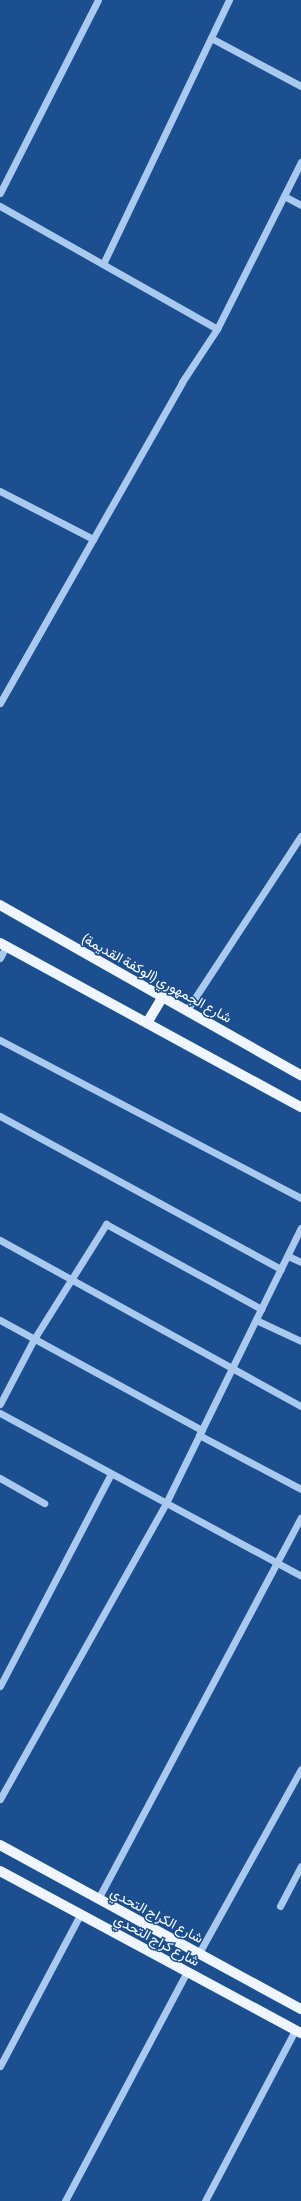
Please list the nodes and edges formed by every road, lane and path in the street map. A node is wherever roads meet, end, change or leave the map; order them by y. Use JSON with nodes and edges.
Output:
{"nodes":[{"id":1,"x":98,"y":0,"type":"edge"},
{"id":2,"x":229,"y":0,"type":"edge"},
{"id":3,"x":211,"y":38,"type":"junction"},
{"id":4,"x":301,"y":86,"type":"edge"},
{"id":5,"x":301,"y":162,"type":"edge"},
{"id":6,"x":0,"y":193,"type":"edge"},
{"id":7,"x":284,"y":196,"type":"junction"},
{"id":8,"x":0,"y":206,"type":"edge"},
{"id":9,"x":301,"y":206,"type":"edge"},
{"id":10,"x":103,"y":264,"type":"junction"},
{"id":11,"x":217,"y":329,"type":"junction"},
{"id":12,"x":0,"y":491,"type":"edge"},
{"id":13,"x":93,"y":539,"type":"junction"},
{"id":14,"x":0,"y":703,"type":"edge"},
{"id":15,"x":301,"y":836,"type":"edge"},
{"id":16,"x":0,"y":906,"type":"edge"},
{"id":17,"x":3,"y":945,"type":"edge"},
{"id":18,"x":0,"y":958,"type":"edge"},
{"id":19,"x":163,"y":996,"type":"junction"},
{"id":20,"x":187,"y":1010,"type":"junction"},
{"id":21,"x":148,"y":1023,"type":"junction"},
{"id":22,"x":0,"y":1040,"type":"edge"},
{"id":23,"x":301,"y":1075,"type":"edge"},
{"id":24,"x":301,"y":1107,"type":"edge"},
{"id":25,"x":0,"y":1116,"type":"edge"},
{"id":26,"x":301,"y":1198,"type":"edge"},
{"id":27,"x":301,"y":1228,"type":"edge"},
{"id":28,"x":0,"y":1240,"type":"edge"},
{"id":29,"x":288,"y":1256,"type":"junction"},
{"id":30,"x":301,"y":1262,"type":"edge"},
{"id":31,"x":281,"y":1269,"type":"junction"},
{"id":32,"x":70,"y":1279,"type":"junction"},
{"id":33,"x":261,"y":1309,"type":"junction"},
{"id":34,"x":0,"y":1320,"type":"edge"},
{"id":35,"x":256,"y":1320,"type":"junction"},
{"id":36,"x":34,"y":1339,"type":"junction"},
{"id":37,"x":301,"y":1341,"type":"edge"},
{"id":38,"x":232,"y":1368,"type":"junction"},
{"id":39,"x":0,"y":1404,"type":"edge"},
{"id":40,"x":301,"y":1406,"type":"edge"},
{"id":41,"x":0,"y":1414,"type":"edge"},
{"id":42,"x":200,"y":1433,"type":"junction"},
{"id":43,"x":111,"y":1474,"type":"junction"},
{"id":44,"x":0,"y":1478,"type":"edge"},
{"id":45,"x":301,"y":1489,"type":"edge"},
{"id":46,"x":44,"y":1503,"type":"dead end"},
{"id":47,"x":166,"y":1503,"type":"junction"},
{"id":48,"x":301,"y":1518,"type":"edge"},
{"id":49,"x":278,"y":1564,"type":"junction"},
{"id":50,"x":301,"y":1576,"type":"edge"},
{"id":51,"x":0,"y":1686,"type":"edge"},
{"id":52,"x":301,"y":1769,"type":"edge"},
{"id":53,"x":0,"y":1799,"type":"edge"},
{"id":54,"x":0,"y":1845,"type":"edge"},
{"id":55,"x":301,"y":1866,"type":"edge"},
{"id":56,"x":0,"y":1871,"type":"edge"},
{"id":57,"x":98,"y":1899,"type":"junction"},
{"id":58,"x":280,"y":1906,"type":"dead end"},
{"id":59,"x":80,"y":1915,"type":"junction"},
{"id":60,"x":199,"y":1953,"type":"junction"},
{"id":61,"x":187,"y":1972,"type":"junction"},
{"id":62,"x":301,"y":2009,"type":"edge"},
{"id":63,"x":298,"y":2032,"type":"edge"},
{"id":64,"x":0,"y":2066,"type":"edge"},
{"id":65,"x":65,"y":2201,"type":"edge"},
{"id":66,"x":205,"y":2201,"type":"edge"}],
"edges":[{"from":1,"to":6,"type":"street"},
{"from":2,"to":3,"type":"street"},
{"from":3,"to":4,"type":"street"},
{"from":3,"to":10,"type":"street"},
{"from":5,"to":7,"type":"street"},
{"from":7,"to":9,"type":"street"},
{"from":7,"to":11,"type":"street"},
{"from":8,"to":10,"type":"street"},
{"from":10,"to":11,"type":"street"},
{"from":11,"to":13,"type":"street"},
{"from":12,"to":13,"type":"street"},
{"from":13,"to":14,"type":"street"},
{"from":15,"to":20,"type":"street"},
{"from":16,"to":19,"type":"main road","name":"شارع الجمهوري (الوكفة القديمة)"},
{"from":17,"to":18,"type":"street"},
{"from":17,"to":21,"type":"main road"},
{"from":19,"to":20,"type":"main road","name":"شارع الجمهوري (الوكفة القديمة)"},
{"from":19,"to":21,"type":"main road"},
{"from":20,"to":23,"type":"main road","name":"شارع الجمهوري (الوكفة القديمة)"},
{"from":21,"to":24,"type":"main road"},
{"from":22,"to":26,"type":"street"},
{"from":25,"to":31,"type":"street"},
{"from":27,"to":29,"type":"street"},
{"from":28,"to":32,"type":"street"},
{"from":29,"to":30,"type":"street"},
{"from":29,"to":31,"type":"street"},
{"from":31,"to":33,"type":"street"},
{"from":32,"to":33,"type":"street"},
{"from":32,"to":36,"type":"street"},
{"from":32,"to":38,"type":"street"},
{"from":33,"to":35,"type":"street"},
{"from":34,"to":36,"type":"street"},
{"from":35,"to":37,"type":"street"},
{"from":35,"to":38,"type":"street"},
{"from":36,"to":39,"type":"street"},
{"from":36,"to":42,"type":"street"},
{"from":38,"to":40,"type":"street"},
{"from":38,"to":42,"type":"street"},
{"from":41,"to":43,"type":"street"},
{"from":42,"to":45,"type":"street"},
{"from":42,"to":47,"type":"street"},
{"from":43,"to":47,"type":"street"},
{"from":43,"to":51,"type":"street"},
{"from":44,"to":46,"type":"street"},
{"from":47,"to":49,"type":"street"},
{"from":47,"to":53,"type":"street"},
{"from":48,"to":49,"type":"street"},
{"from":49,"to":50,"type":"street"},
{"from":49,"to":57,"type":"street"},
{"from":52,"to":60,"type":"street"},
{"from":54,"to":57,"type":"main road","name":"شارع الكراج التحدي"},
{"from":55,"to":58,"type":"street"},
{"from":56,"to":59,"type":"main road","name":"شارع كراج التحدي"},
{"from":57,"to":60,"type":"main road","name":"شارع الكراج التحدي"},
{"from":59,"to":61,"type":"main road","name":"شارع كراج التحدي"},
{"from":59,"to":64,"type":"street"},
{"from":60,"to":62,"type":"main road","name":"شارع الكراج التحدي"},
{"from":61,"to":63,"type":"main road","name":"شارع كراج التحدي"},
{"from":61,"to":65,"type":"street"},
{"from":63,"to":66,"type":"street"}]}
